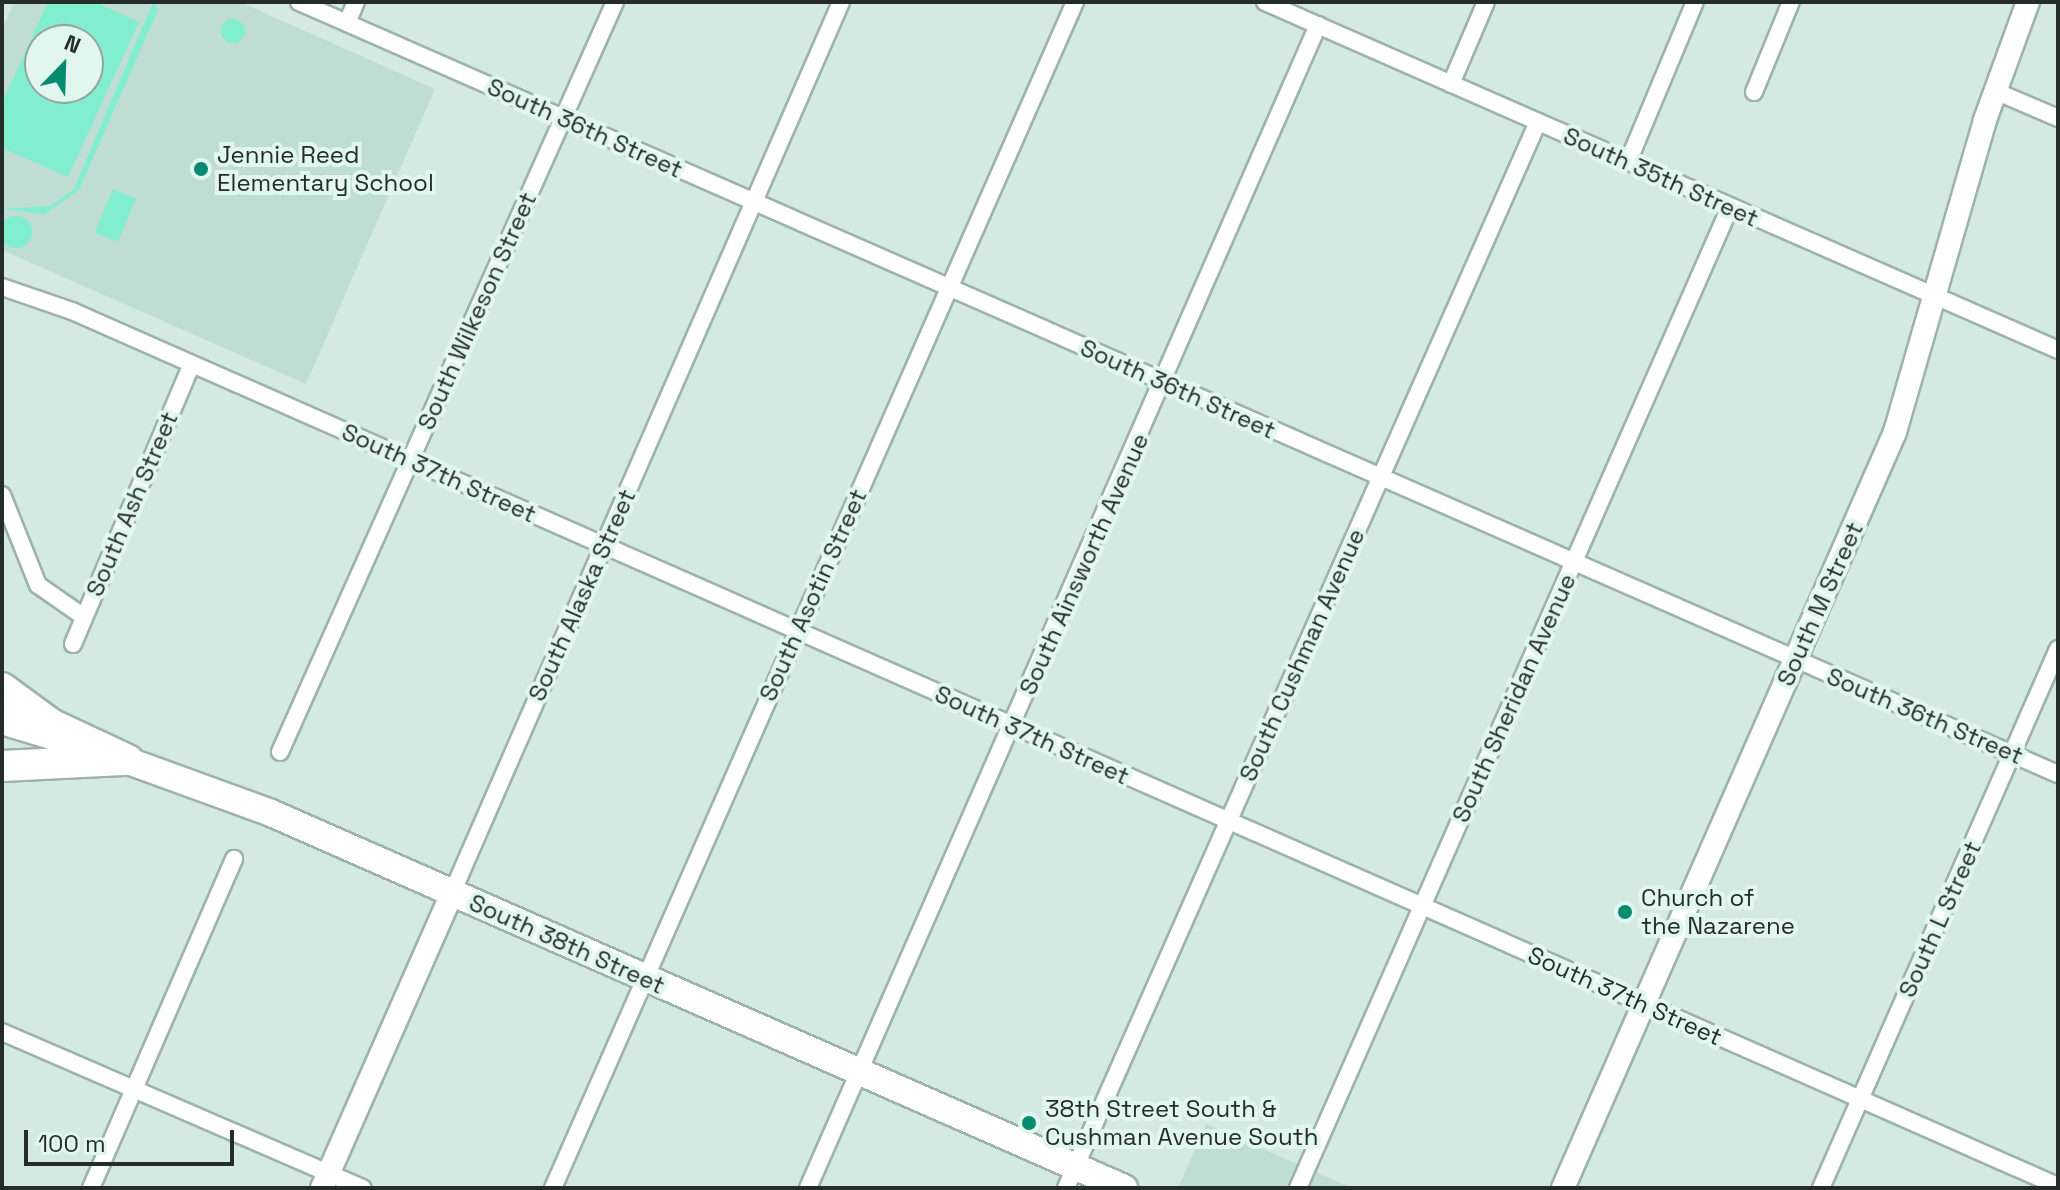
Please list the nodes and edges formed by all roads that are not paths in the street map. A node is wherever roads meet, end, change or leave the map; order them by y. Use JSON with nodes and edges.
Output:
{"nodes":[{"id":1,"x":299,"y":2,"type":"edge"},
{"id":2,"x":356,"y":2,"type":"edge"},
{"id":3,"x":615,"y":2,"type":"edge"},
{"id":4,"x":841,"y":2,"type":"edge"},
{"id":5,"x":1075,"y":2,"type":"edge"},
{"id":6,"x":1265,"y":2,"type":"edge"},
{"id":7,"x":1486,"y":2,"type":"edge"},
{"id":8,"x":1695,"y":2,"type":"edge"},
{"id":9,"x":1791,"y":2,"type":"edge"},
{"id":10,"x":2028,"y":2,"type":"edge"},
{"id":11,"x":1291,"y":7,"type":"edge"},
{"id":12,"x":347,"y":23,"type":"junction"},
{"id":13,"x":1318,"y":25,"type":"junction"},
{"id":14,"x":1451,"y":84,"type":"junction"},
{"id":15,"x":1995,"y":91,"type":"junction"},
{"id":16,"x":1754,"y":92,"type":"dead end"},
{"id":17,"x":564,"y":118,"type":"junction"},
{"id":18,"x":2058,"y":118,"type":"edge"},
{"id":19,"x":1538,"y":122,"type":"junction"},
{"id":20,"x":1628,"y":162,"type":"junction"},
{"id":21,"x":754,"y":202,"type":"junction"},
{"id":22,"x":1730,"y":207,"type":"junction"},
{"id":23,"x":4,"y":287,"type":"edge"},
{"id":24,"x":949,"y":287,"type":"junction"},
{"id":25,"x":1937,"y":297,"type":"junction"},
{"id":26,"x":2058,"y":350,"type":"edge"},
{"id":27,"x":192,"y":364,"type":"junction"},
{"id":28,"x":1163,"y":383,"type":"junction"},
{"id":29,"x":410,"y":460,"type":"junction"},
{"id":30,"x":1379,"y":479,"type":"junction"},
{"id":31,"x":2,"y":495,"type":"edge"},
{"id":32,"x":604,"y":546,"type":"junction"},
{"id":33,"x":1574,"y":563,"type":"junction"},
{"id":34,"x":84,"y":617,"type":"junction"},
{"id":35,"x":797,"y":631,"type":"junction"},
{"id":36,"x":73,"y":644,"type":"dead end"},
{"id":37,"x":2058,"y":649,"type":"edge"},
{"id":38,"x":1796,"y":660,"type":"junction"},
{"id":39,"x":2,"y":688,"type":"edge"},
{"id":40,"x":2,"y":721,"type":"edge"},
{"id":41,"x":1013,"y":726,"type":"junction"},
{"id":42,"x":280,"y":752,"type":"dead end"},
{"id":43,"x":2013,"y":754,"type":"junction"},
{"id":44,"x":128,"y":760,"type":"junction"},
{"id":45,"x":2,"y":766,"type":"edge"},
{"id":46,"x":2058,"y":774,"type":"edge"},
{"id":47,"x":1229,"y":823,"type":"junction"},
{"id":48,"x":234,"y":859,"type":"dead end"},
{"id":49,"x":452,"y":893,"type":"junction"},
{"id":50,"x":1422,"y":907,"type":"junction"},
{"id":51,"x":645,"y":979,"type":"junction"},
{"id":52,"x":1644,"y":1004,"type":"junction"},
{"id":53,"x":2,"y":1032,"type":"edge"},
{"id":54,"x":859,"y":1072,"type":"junction"},
{"id":55,"x":135,"y":1089,"type":"junction"},
{"id":56,"x":1860,"y":1099,"type":"junction"},
{"id":57,"x":1071,"y":1177,"type":"edge"},
{"id":58,"x":325,"y":1180,"type":"edge"},
{"id":59,"x":2058,"y":1186,"type":"edge"},
{"id":60,"x":91,"y":1188,"type":"edge"},
{"id":61,"x":363,"y":1188,"type":"edge"},
{"id":62,"x":553,"y":1188,"type":"edge"},
{"id":63,"x":808,"y":1188,"type":"edge"},
{"id":64,"x":1124,"y":1188,"type":"edge"},
{"id":65,"x":1298,"y":1188,"type":"edge"},
{"id":66,"x":1563,"y":1188,"type":"edge"},
{"id":67,"x":1821,"y":1188,"type":"edge"}],
"edges":[{"from":1,"to":12,"type":"street","name":"South 36th Street"},
{"from":2,"to":12,"type":"street"},
{"from":3,"to":17,"type":"street","name":"South Wilkeson Street"},
{"from":4,"to":21,"type":"street","name":"South Alaska Street"},
{"from":5,"to":24,"type":"street","name":"South Asotin Street"},
{"from":6,"to":11,"type":"street","name":"South 35th Street"},
{"from":7,"to":14,"type":"street"},
{"from":8,"to":20,"type":"street"},
{"from":9,"to":16,"type":"street"},
{"from":10,"to":15,"type":"street","name":"South M Street"},
{"from":11,"to":13,"type":"street","name":"South 35th Street"},
{"from":12,"to":17,"type":"street","name":"South 36th Street"},
{"from":13,"to":14,"type":"street","name":"South 35th Street"},
{"from":13,"to":28,"type":"street","name":"South Ainsworth Avenue"},
{"from":14,"to":19,"type":"street","name":"South 35th Street"},
{"from":15,"to":18,"type":"street"},
{"from":15,"to":25,"type":"street","name":"South M Street"},
{"from":17,"to":21,"type":"street","name":"South 36th Street"},
{"from":17,"to":29,"type":"street","name":"South Wilkeson Street"},
{"from":19,"to":20,"type":"street","name":"South 35th Street"},
{"from":19,"to":30,"type":"street","name":"South Cushman Avenue"},
{"from":20,"to":22,"type":"street","name":"South 35th Street"},
{"from":21,"to":24,"type":"street","name":"South 36th Street"},
{"from":21,"to":32,"type":"street","name":"South Alaska Street"},
{"from":22,"to":25,"type":"street","name":"South 35th Street"},
{"from":22,"to":33,"type":"street","name":"South Sheridan Avenue"},
{"from":23,"to":27,"type":"street","name":"South 37th Street"},
{"from":24,"to":28,"type":"street","name":"South 36th Street"},
{"from":24,"to":35,"type":"street","name":"South Asotin Street"},
{"from":25,"to":26,"type":"street","name":"South 35th Street"},
{"from":25,"to":38,"type":"street","name":"South M Street"},
{"from":27,"to":29,"type":"street","name":"South 37th Street"},
{"from":27,"to":34,"type":"street","name":"South Ash Street"},
{"from":28,"to":30,"type":"street","name":"South 36th Street"},
{"from":28,"to":41,"type":"street","name":"South Ainsworth Avenue"},
{"from":29,"to":32,"type":"street","name":"South 37th Street"},
{"from":29,"to":42,"type":"street","name":"South Wilkeson Street"},
{"from":30,"to":33,"type":"street","name":"South 36th Street"},
{"from":30,"to":47,"type":"street","name":"South Cushman Avenue"},
{"from":31,"to":34,"type":"street"},
{"from":32,"to":35,"type":"street","name":"South 37th Street"},
{"from":32,"to":49,"type":"street","name":"South Alaska Street"},
{"from":33,"to":38,"type":"street","name":"South 36th Street"},
{"from":33,"to":50,"type":"street","name":"South Sheridan Avenue"},
{"from":34,"to":36,"type":"street","name":"South Ash Street"},
{"from":35,"to":41,"type":"street","name":"South 37th Street"},
{"from":35,"to":51,"type":"street","name":"South Asotin Street"},
{"from":37,"to":43,"type":"street","name":"South L Street"},
{"from":38,"to":43,"type":"street","name":"South 36th Street"},
{"from":38,"to":52,"type":"street","name":"South M Street"},
{"from":39,"to":44,"type":"highway"},
{"from":40,"to":44,"type":"main road","name":"South 38th Street"},
{"from":41,"to":47,"type":"street","name":"South 37th Street"},
{"from":41,"to":54,"type":"street","name":"South Ainsworth Avenue"},
{"from":43,"to":46,"type":"street","name":"South 36th Street"},
{"from":43,"to":56,"type":"street","name":"South L Street"},
{"from":44,"to":45,"type":"highway"},
{"from":44,"to":49,"type":"main road","name":"South 38th Street"},
{"from":47,"to":50,"type":"street","name":"South 37th Street"},
{"from":47,"to":57,"type":"street","name":"South Cushman Avenue"},
{"from":48,"to":55,"type":"street"},
{"from":49,"to":51,"type":"main road","name":"South 38th Street"},
{"from":49,"to":58,"type":"street","name":"South Alaska Street"},
{"from":50,"to":52,"type":"street","name":"South 37th Street"},
{"from":50,"to":65,"type":"street","name":"South Sheridan Avenue"},
{"from":51,"to":54,"type":"main road","name":"South 38th Street"},
{"from":51,"to":62,"type":"street","name":"South Asotin Street"},
{"from":52,"to":56,"type":"street","name":"South 37th Street"},
{"from":52,"to":66,"type":"street","name":"South M Street"},
{"from":53,"to":55,"type":"street"},
{"from":54,"to":57,"type":"main road","name":"South 38th Street"},
{"from":54,"to":63,"type":"street","name":"South Ainsworth Avenue"},
{"from":55,"to":58,"type":"street"},
{"from":55,"to":60,"type":"street"},
{"from":56,"to":59,"type":"street","name":"South 37th Street"},
{"from":56,"to":67,"type":"street","name":"South L Street"},
{"from":57,"to":64,"type":"main road","name":"South 38th Street"},
{"from":58,"to":61,"type":"street"}]}
